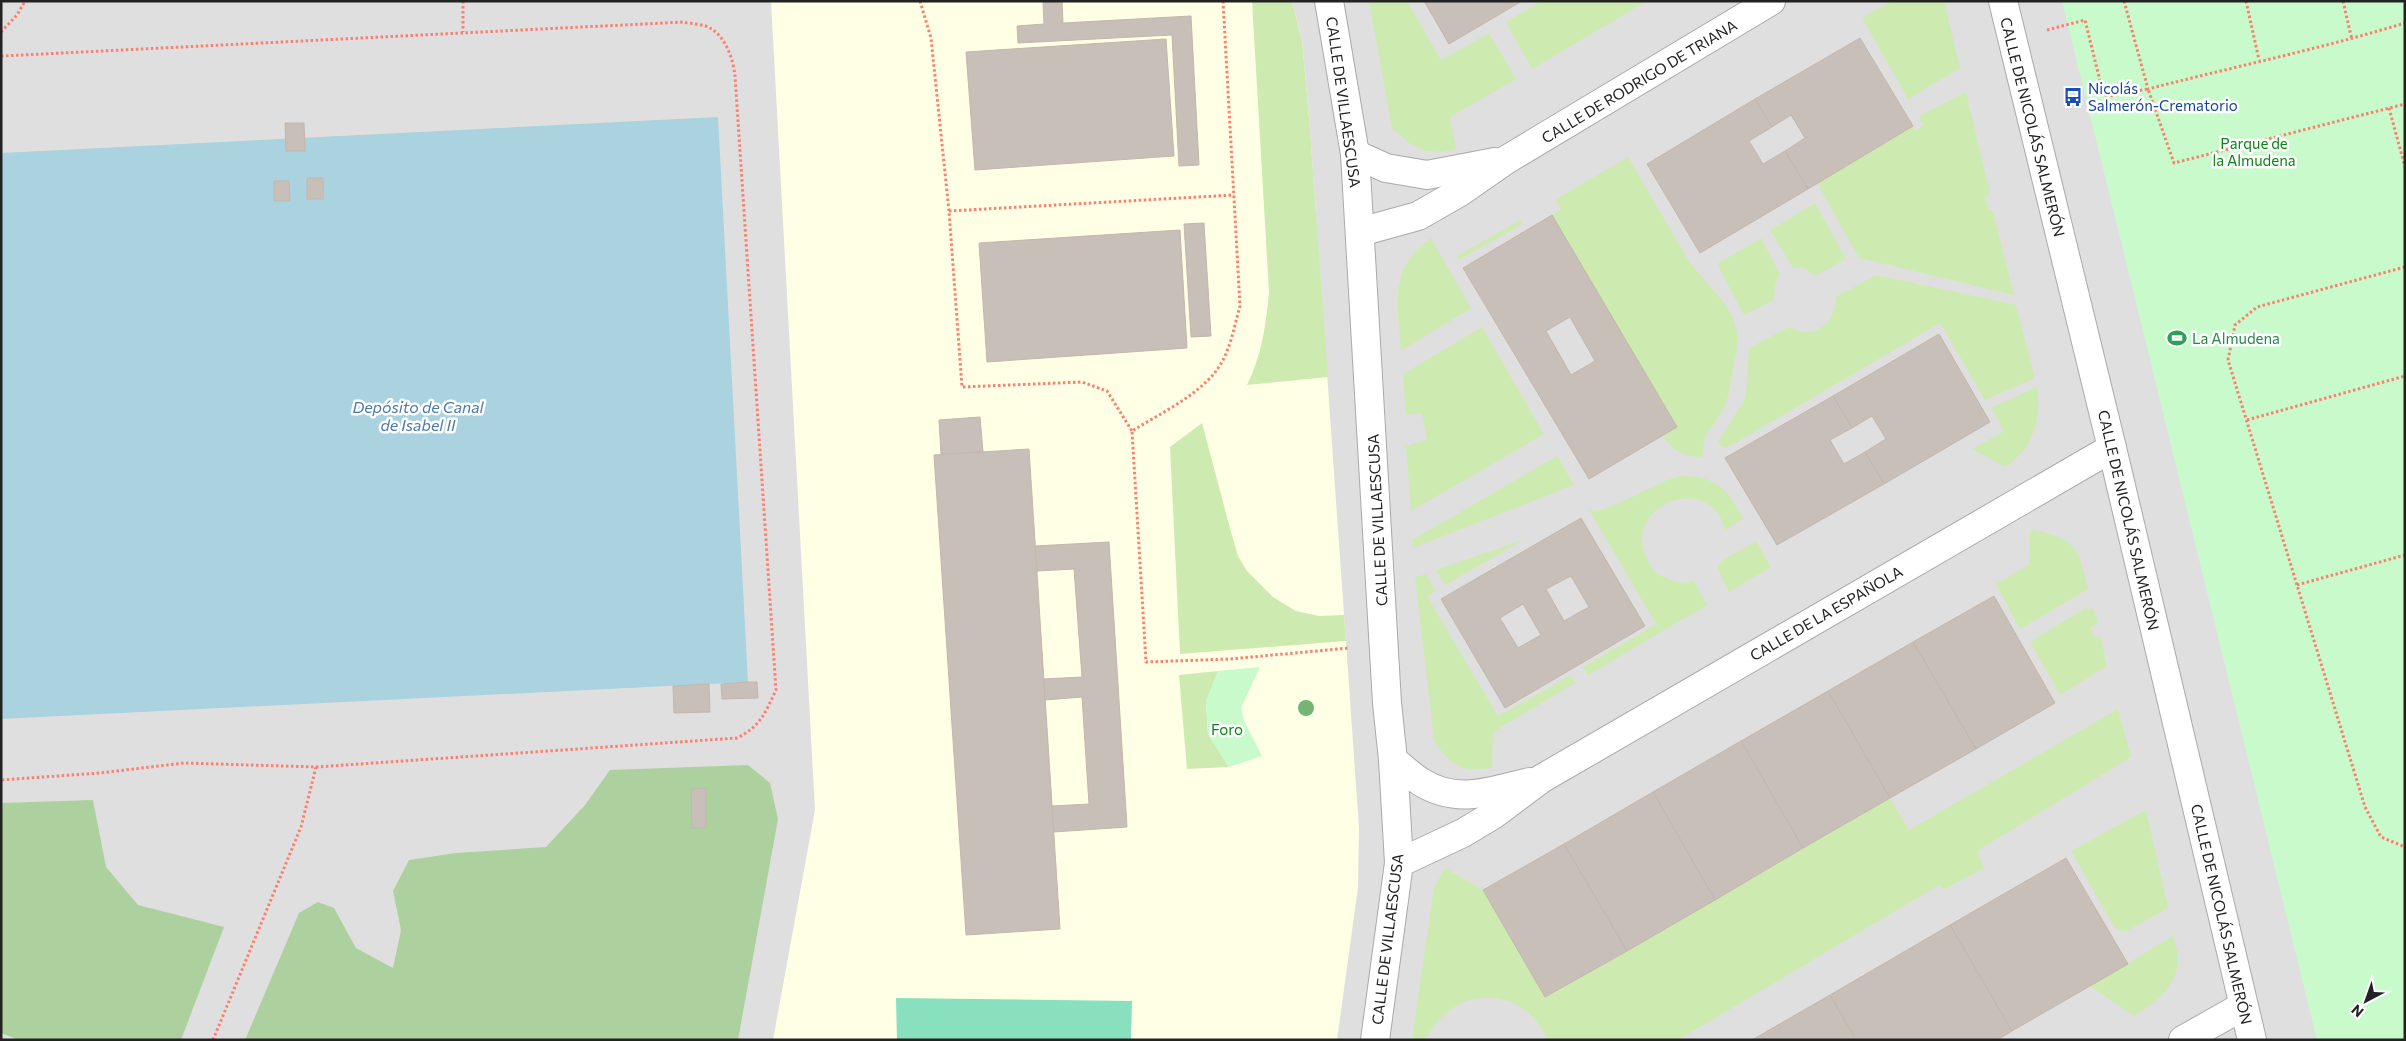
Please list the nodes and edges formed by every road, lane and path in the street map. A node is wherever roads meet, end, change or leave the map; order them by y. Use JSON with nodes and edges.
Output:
{"nodes":[{"id":1,"x":25,"y":1,"type":"edge"},
{"id":2,"x":462,"y":1,"type":"edge"},
{"id":3,"x":920,"y":1,"type":"edge"},
{"id":4,"x":1223,"y":1,"type":"edge"},
{"id":5,"x":1329,"y":1,"type":"edge"},
{"id":6,"x":1771,"y":1,"type":"edge"},
{"id":7,"x":2002,"y":1,"type":"edge"},
{"id":8,"x":2124,"y":1,"type":"edge"},
{"id":9,"x":2246,"y":1,"type":"edge"},
{"id":10,"x":2343,"y":1,"type":"edge"},
{"id":11,"x":2405,"y":23,"type":"edge"},
{"id":12,"x":2060,"y":26,"type":"dead end"},
{"id":13,"x":1,"y":32,"type":"edge"},
{"id":14,"x":463,"y":32,"type":"junction"},
{"id":15,"x":2352,"y":40,"type":"junction"},
{"id":16,"x":1,"y":56,"type":"edge"},
{"id":17,"x":2259,"y":60,"type":"junction"},
{"id":18,"x":2148,"y":89,"type":"junction"},
{"id":19,"x":2405,"y":104,"type":"edge"},
{"id":20,"x":2389,"y":108,"type":"junction"},
{"id":21,"x":1355,"y":154,"type":"junction"},
{"id":22,"x":1506,"y":160,"type":"junction"},
{"id":23,"x":2405,"y":168,"type":"edge"},
{"id":24,"x":1234,"y":195,"type":"junction"},
{"id":25,"x":949,"y":211,"type":"junction"},
{"id":26,"x":1360,"y":232,"type":"junction"},
{"id":27,"x":2405,"y":267,"type":"edge"},
{"id":28,"x":2405,"y":376,"type":"edge"},
{"id":29,"x":2247,"y":420,"type":"junction"},
{"id":30,"x":1132,"y":431,"type":"junction"},
{"id":31,"x":2112,"y":448,"type":"junction"},
{"id":32,"x":2405,"y":555,"type":"edge"},
{"id":33,"x":2297,"y":585,"type":"junction"},
{"id":34,"x":1384,"y":645,"type":"junction"},
{"id":35,"x":1394,"y":760,"type":"junction"},
{"id":36,"x":316,"y":767,"type":"junction"},
{"id":37,"x":1541,"y":779,"type":"junction"},
{"id":38,"x":1,"y":780,"type":"edge"},
{"id":39,"x":2405,"y":847,"type":"edge"},
{"id":40,"x":1399,"y":863,"type":"junction"},
{"id":41,"x":2244,"y":1006,"type":"junction"},
{"id":42,"x":212,"y":1040,"type":"edge"},
{"id":43,"x":1375,"y":1040,"type":"edge"},
{"id":44,"x":2183,"y":1040,"type":"edge"},
{"id":45,"x":2252,"y":1040,"type":"edge"}],
"edges":[{"from":1,"to":13,"type":"path"},
{"from":2,"to":14,"type":"path"},
{"from":3,"to":25,"type":"path"},
{"from":4,"to":24,"type":"path"},
{"from":5,"to":21,"type":"street","name":"CALLE DE VILLAESCUSA"},
{"from":6,"to":22,"type":"street","name":"CALLE DE RODRIGO DE TRIANA"},
{"from":7,"to":31,"type":"street","name":"CALLE DE NICOLÁS SALMERÓN"},
{"from":8,"to":18,"type":"path"},
{"from":9,"to":17,"type":"path"},
{"from":10,"to":15,"type":"path"},
{"from":11,"to":15,"type":"path"},
{"from":12,"to":18,"type":"path"},
{"from":14,"to":16,"type":"path"},
{"from":14,"to":36,"type":"path"},
{"from":15,"to":17,"type":"path"},
{"from":17,"to":18,"type":"path"},
{"from":18,"to":20,"type":"path"},
{"from":19,"to":20,"type":"path"},
{"from":20,"to":23,"type":"path"},
{"from":21,"to":22,"type":"street","name":"CALLE DE RODRIGO DE TRIANA"},
{"from":21,"to":26,"type":"street","name":"CALLE DE VILLAESCUSA"},
{"from":22,"to":26,"type":"street","name":"CALLE DE RODRIGO DE TRIANA"},
{"from":24,"to":25,"type":"path"},
{"from":24,"to":30,"type":"path"},
{"from":25,"to":30,"type":"path"},
{"from":26,"to":34,"type":"street","name":"CALLE DE VILLAESCUSA"},
{"from":27,"to":29,"type":"path"},
{"from":28,"to":29,"type":"path"},
{"from":29,"to":33,"type":"path"},
{"from":30,"to":34,"type":"path"},
{"from":31,"to":37,"type":"street","name":"CALLE DE LA ESPAÑOLA"},
{"from":31,"to":41,"type":"street","name":"CALLE DE NICOLÁS SALMERÓN"},
{"from":32,"to":33,"type":"path"},
{"from":33,"to":39,"type":"path"},
{"from":34,"to":35,"type":"street","name":"CALLE DE VILLAESCUSA"},
{"from":35,"to":37,"type":"street","name":"CALLE DE LA ESPAÑOLA"},
{"from":35,"to":40,"type":"street","name":"CALLE DE VILLAESCUSA"},
{"from":36,"to":38,"type":"path"},
{"from":36,"to":42,"type":"path"},
{"from":37,"to":40,"type":"street","name":"CALLE DE LA ESPAÑOLA"},
{"from":40,"to":43,"type":"street","name":"CALLE DE VILLAESCUSA"},
{"from":41,"to":44,"type":"street"},
{"from":41,"to":45,"type":"street","name":"CALLE DE NICOLÁS SALMERÓN"}]}
